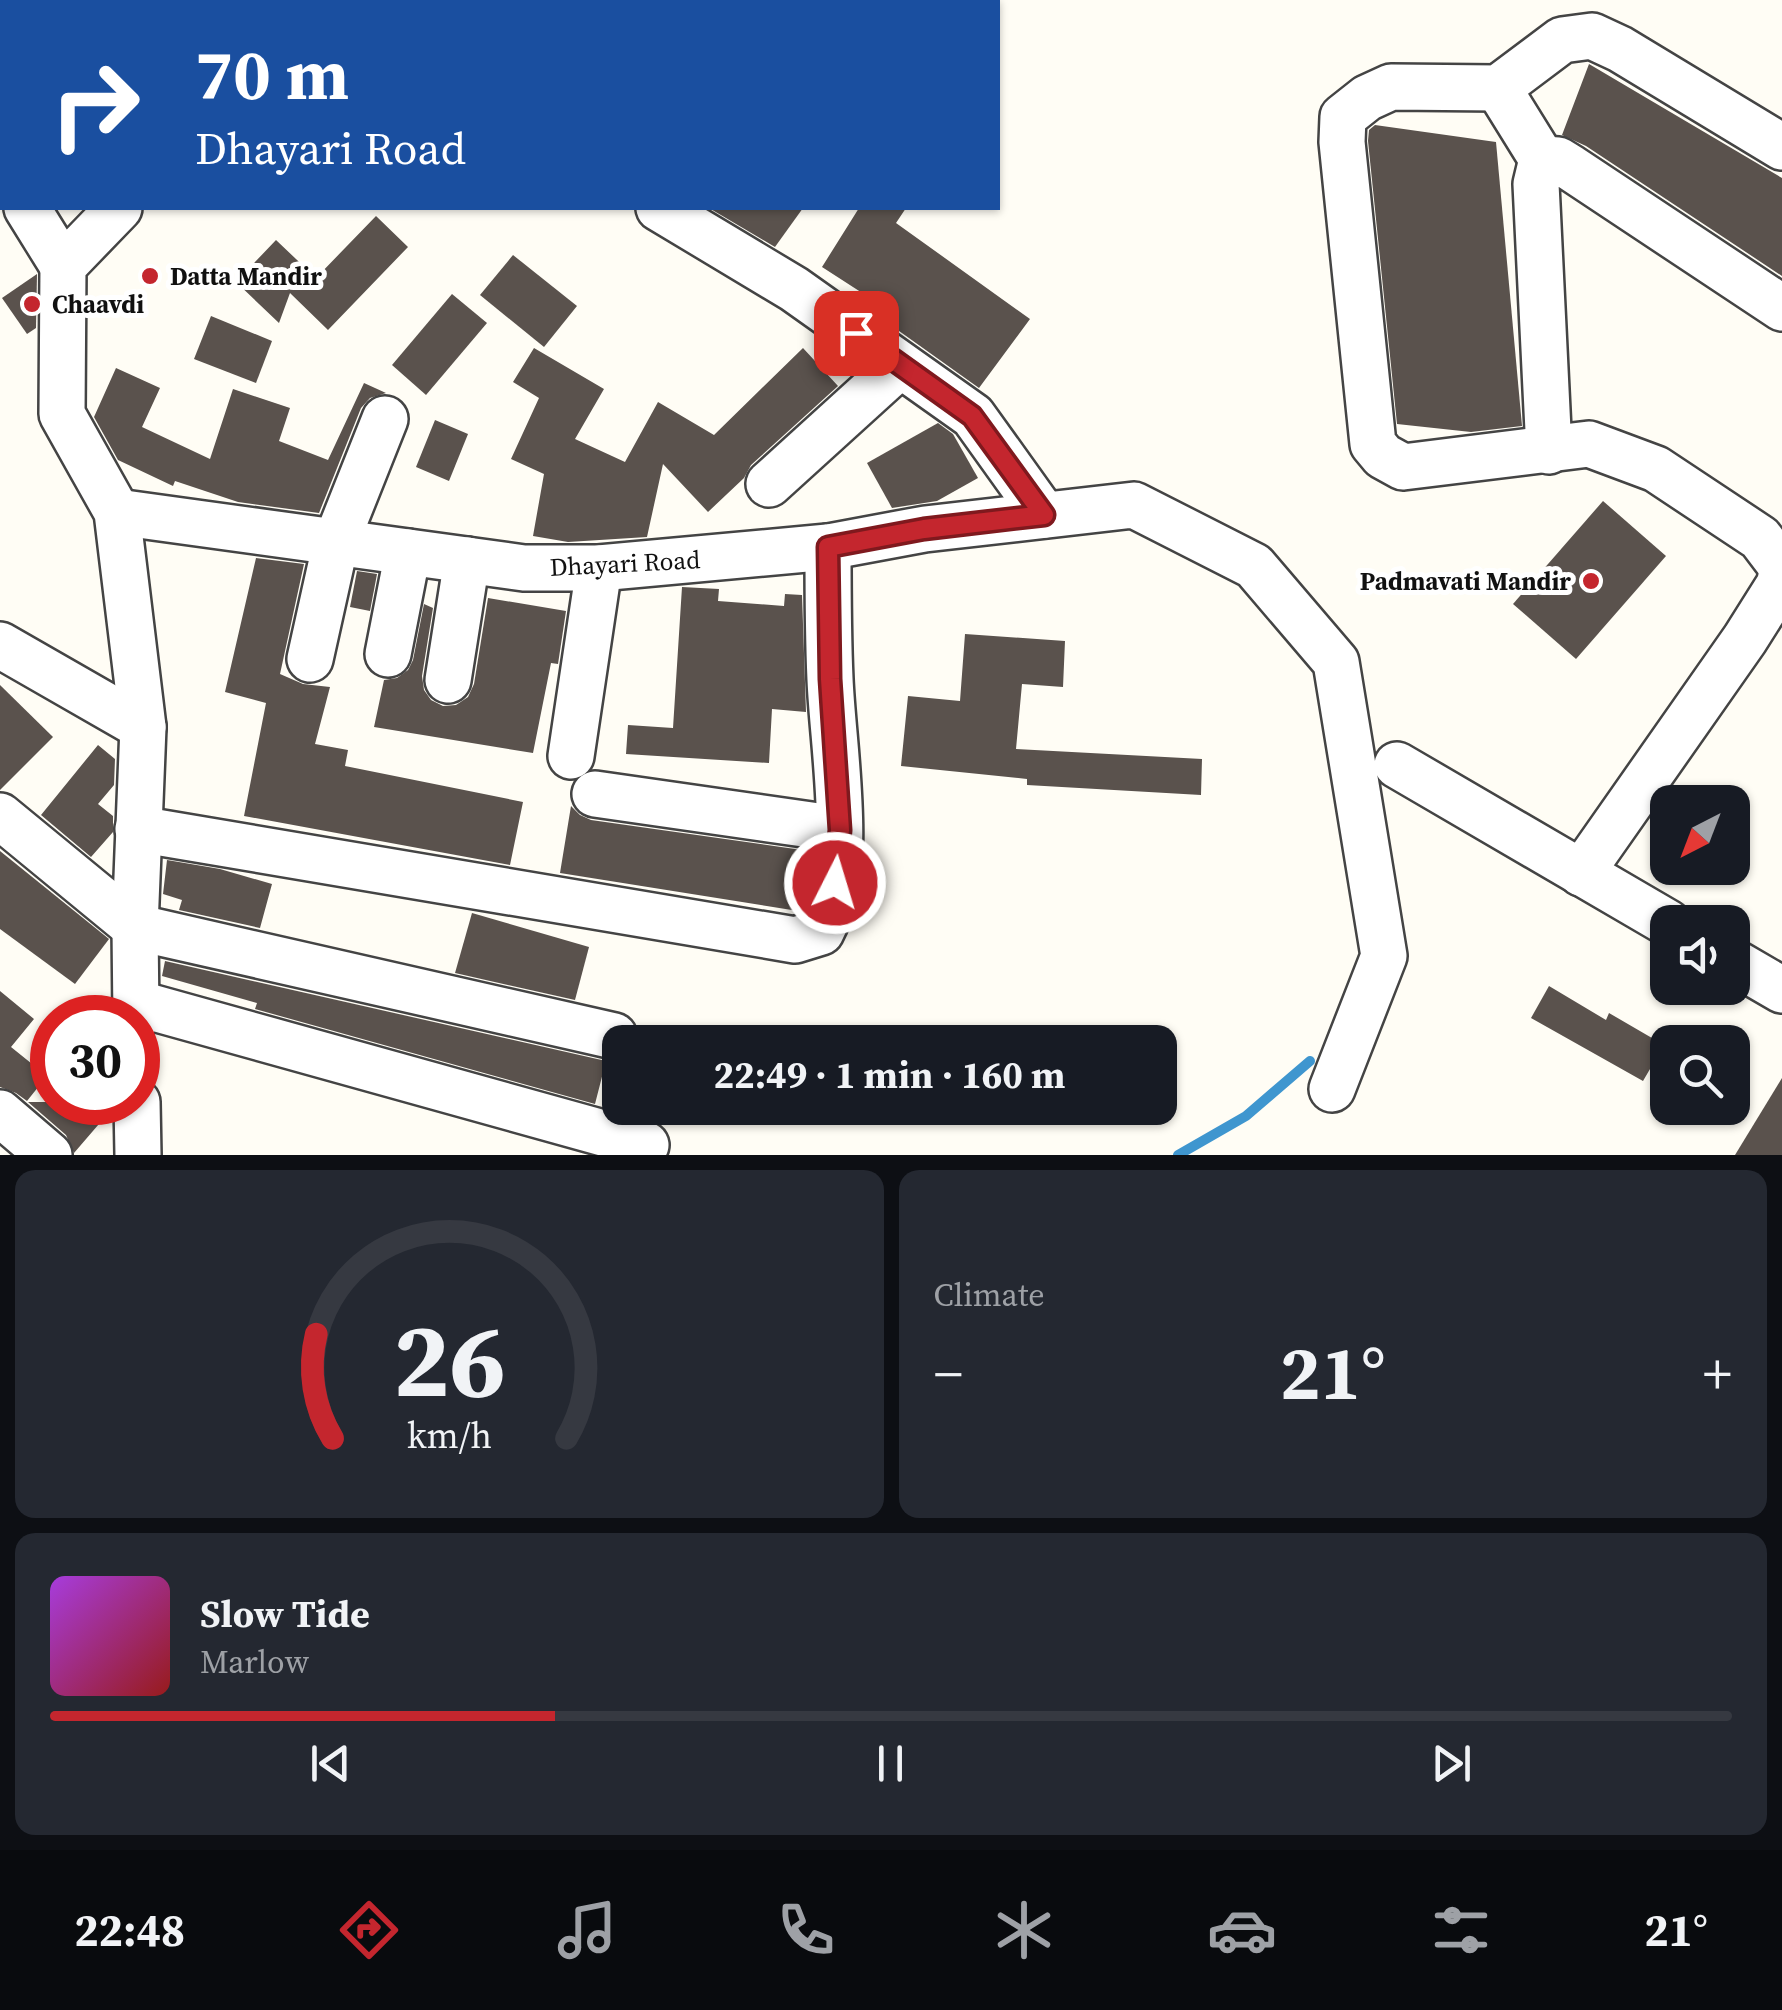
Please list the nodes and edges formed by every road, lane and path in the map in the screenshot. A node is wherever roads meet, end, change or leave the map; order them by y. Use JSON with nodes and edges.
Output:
{"nodes":[{"id":1,"x":1498,"y":88,"type":"junction"},
{"id":2,"x":1782,"y":147,"type":"edge"},
{"id":3,"x":1542,"y":159,"type":"junction"},
{"id":4,"x":28,"y":210,"type":"edge"},
{"id":5,"x":117,"y":210,"type":"edge"},
{"id":6,"x":662,"y":210,"type":"edge"},
{"id":7,"x":63,"y":266,"type":"junction"},
{"id":8,"x":1782,"y":308,"type":"edge"},
{"id":9,"x":900,"y":365,"type":"junction"},
{"id":10,"x":385,"y":419,"type":"dead end"},
{"id":11,"x":1548,"y":450,"type":"junction"},
{"id":12,"x":769,"y":484,"type":"dead end"},
{"id":13,"x":117,"y":512,"type":"junction"},
{"id":14,"x":1044,"y":515,"type":"junction"},
{"id":15,"x":336,"y":542,"type":"junction"},
{"id":16,"x":828,"y":547,"type":"junction"},
{"id":17,"x":408,"y":552,"type":"junction"},
{"id":18,"x":466,"y":560,"type":"junction"},
{"id":19,"x":599,"y":568,"type":"junction"},
{"id":20,"x":1782,"y":570,"type":"edge"},
{"id":21,"x":0,"y":645,"type":"edge"},
{"id":22,"x":388,"y":654,"type":"dead end"},
{"id":23,"x":310,"y":660,"type":"dead end"},
{"id":24,"x":448,"y":680,"type":"dead end"},
{"id":25,"x":142,"y":727,"type":"junction"},
{"id":26,"x":571,"y":756,"type":"dead end"},
{"id":27,"x":1397,"y":765,"type":"dead end"},
{"id":28,"x":595,"y":794,"type":"dead end"},
{"id":29,"x":0,"y":816,"type":"edge"},
{"id":30,"x":138,"y":829,"type":"junction"},
{"id":31,"x":840,"y":830,"type":"junction"},
{"id":32,"x":1581,"y":872,"type":"junction"},
{"id":33,"x":1650,"y":912,"type":"edge"},
{"id":34,"x":135,"y":927,"type":"junction"},
{"id":35,"x":1750,"y":971,"type":"edge"},
{"id":36,"x":1782,"y":990,"type":"edge"},
{"id":37,"x":136,"y":995,"type":"edge"},
{"id":38,"x":160,"y":1016,"type":"edge"},
{"id":39,"x":602,"y":1033,"type":"edge"},
{"id":40,"x":1332,"y":1089,"type":"dead end"},
{"id":41,"x":137,"y":1125,"type":"edge"},
{"id":42,"x":646,"y":1145,"type":"dead end"},
{"id":43,"x":138,"y":1155,"type":"edge"}],
"edges":[{"from":1,"to":2,"type":"street"},
{"from":1,"to":3,"type":"street"},
{"from":1,"to":11,"type":"street"},
{"from":3,"to":8,"type":"street"},
{"from":3,"to":11,"type":"street"},
{"from":4,"to":7,"type":"street"},
{"from":5,"to":7,"type":"street"},
{"from":6,"to":9,"type":"street"},
{"from":7,"to":13,"type":"street"},
{"from":9,"to":12,"type":"street"},
{"from":9,"to":14,"type":"street"},
{"from":10,"to":15,"type":"street"},
{"from":11,"to":20,"type":"street"},
{"from":13,"to":15,"type":"street","name":"Dhayari Road"},
{"from":13,"to":25,"type":"street"},
{"from":14,"to":16,"type":"street","name":"Dhayari Road"},
{"from":14,"to":40,"type":"street","name":"Dhayari Road"},
{"from":15,"to":17,"type":"street","name":"Dhayari Road"},
{"from":15,"to":23,"type":"street"},
{"from":16,"to":19,"type":"street","name":"Dhayari Road"},
{"from":16,"to":31,"type":"street"},
{"from":17,"to":18,"type":"street","name":"Dhayari Road"},
{"from":17,"to":22,"type":"street"},
{"from":18,"to":19,"type":"street","name":"Dhayari Road"},
{"from":18,"to":24,"type":"street"},
{"from":19,"to":26,"type":"street"},
{"from":20,"to":32,"type":"street"},
{"from":21,"to":25,"type":"street"},
{"from":25,"to":30,"type":"street"},
{"from":27,"to":32,"type":"street"},
{"from":28,"to":31,"type":"street"},
{"from":29,"to":34,"type":"street"},
{"from":30,"to":31,"type":"street"},
{"from":30,"to":34,"type":"street"},
{"from":32,"to":33,"type":"street"},
{"from":34,"to":37,"type":"street"},
{"from":34,"to":39,"type":"street"},
{"from":35,"to":36,"type":"street"},
{"from":38,"to":42,"type":"street"},
{"from":41,"to":43,"type":"street"}]}
